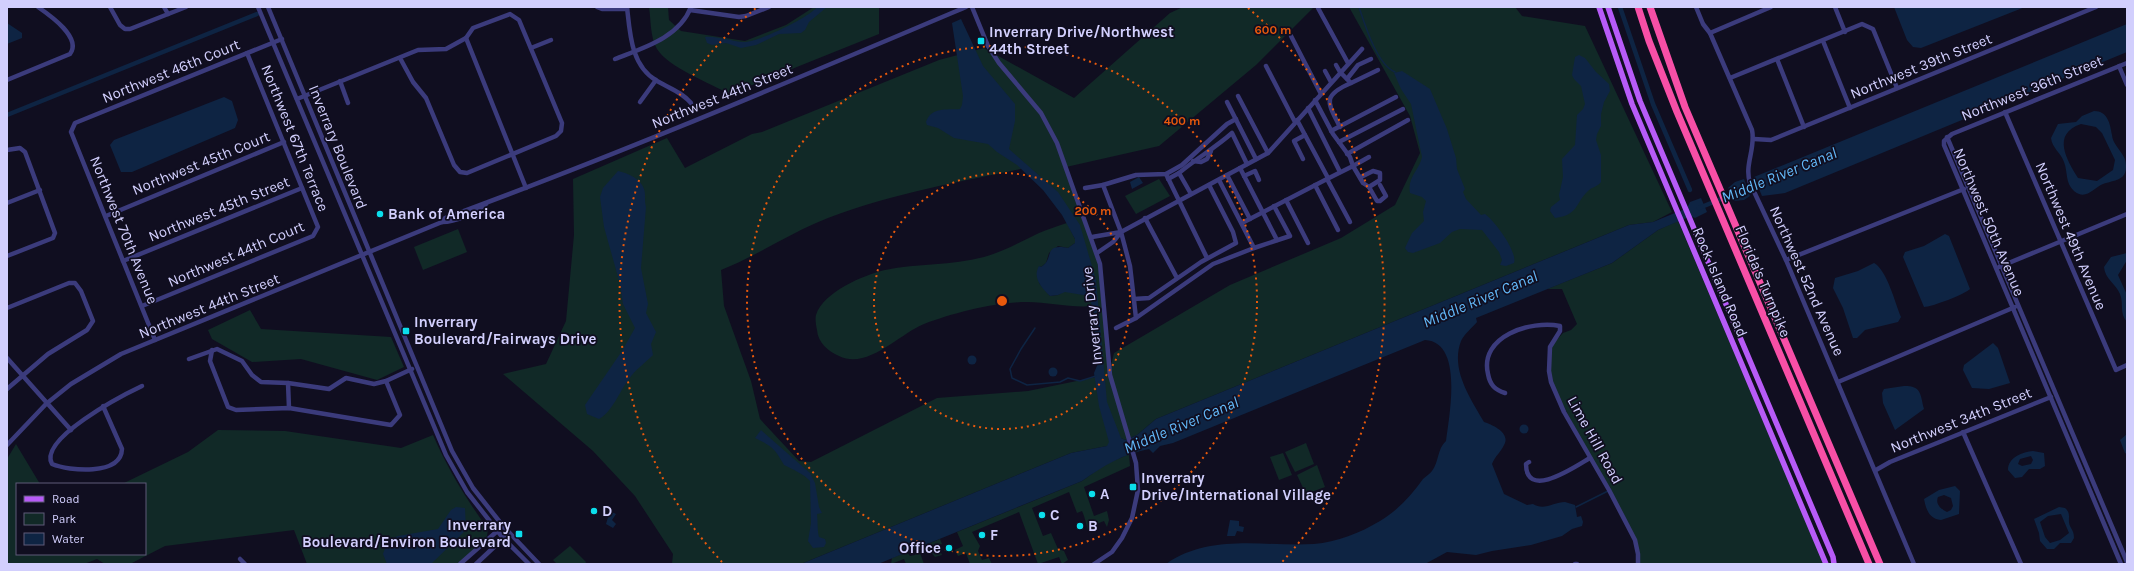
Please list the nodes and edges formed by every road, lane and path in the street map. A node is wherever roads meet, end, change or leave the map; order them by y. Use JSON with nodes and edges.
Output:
{"nodes":[{"id":1,"x":38,"y":7,"type":"edge"},
{"id":2,"x":110,"y":7,"type":"edge"},
{"id":3,"x":164,"y":7,"type":"edge"},
{"id":4,"x":186,"y":7,"type":"edge"},
{"id":5,"x":258,"y":7,"type":"edge"},
{"id":6,"x":268,"y":7,"type":"edge"},
{"id":7,"x":597,"y":7,"type":"edge"},
{"id":8,"x":769,"y":7,"type":"edge"},
{"id":9,"x":966,"y":7,"type":"edge"},
{"id":10,"x":972,"y":7,"type":"edge"},
{"id":11,"x":1599,"y":7,"type":"edge"},
{"id":12,"x":1608,"y":7,"type":"edge"},
{"id":13,"x":1638,"y":7,"type":"edge"},
{"id":14,"x":1650,"y":7,"type":"edge"},
{"id":15,"x":1696,"y":7,"type":"edge"},
{"id":16,"x":1771,"y":7,"type":"edge"},
{"id":17,"x":1836,"y":7,"type":"edge"},
{"id":18,"x":2096,"y":7,"type":"edge"},
{"id":19,"x":627,"y":8,"type":"edge"},
{"id":20,"x":691,"y":8,"type":"edge"},
{"id":21,"x":1318,"y":8,"type":"dead end"},
{"id":22,"x":168,"y":14,"type":"junction"},
{"id":23,"x":1710,"y":32,"type":"junction"},
{"id":24,"x":1845,"y":32,"type":"junction"},
{"id":25,"x":1292,"y":36,"type":"dead end"},
{"id":26,"x":466,"y":38,"type":"junction"},
{"id":27,"x":282,"y":39,"type":"junction"},
{"id":28,"x":551,"y":40,"type":"dead end"},
{"id":29,"x":1823,"y":41,"type":"junction"},
{"id":30,"x":274,"y":42,"type":"junction"},
{"id":31,"x":531,"y":48,"type":"junction"},
{"id":32,"x":1362,"y":49,"type":"dead end"},
{"id":33,"x":634,"y":52,"type":"junction"},
{"id":34,"x":247,"y":53,"type":"junction"},
{"id":35,"x":400,"y":58,"type":"junction"},
{"id":36,"x":615,"y":58,"type":"dead end"},
{"id":37,"x":1371,"y":59,"type":"dead end"},
{"id":38,"x":1777,"y":59,"type":"junction"},
{"id":39,"x":1348,"y":63,"type":"junction"},
{"id":40,"x":2127,"y":63,"type":"edge"},
{"id":41,"x":1336,"y":65,"type":"dead end"},
{"id":42,"x":1266,"y":66,"type":"dead end"},
{"id":43,"x":2119,"y":66,"type":"junction"},
{"id":44,"x":1378,"y":70,"type":"dead end"},
{"id":45,"x":1325,"y":71,"type":"dead end"},
{"id":46,"x":1340,"y":72,"type":"junction"},
{"id":47,"x":1730,"y":78,"type":"junction"},
{"id":48,"x":1347,"y":79,"type":"junction"},
{"id":49,"x":7,"y":80,"type":"edge"},
{"id":50,"x":656,"y":80,"type":"junction"},
{"id":51,"x":340,"y":81,"type":"junction"},
{"id":52,"x":1331,"y":82,"type":"junction"},
{"id":53,"x":1351,"y":83,"type":"junction"},
{"id":54,"x":2127,"y":85,"type":"edge"},
{"id":55,"x":1897,"y":88,"type":"junction"},
{"id":56,"x":1321,"y":94,"type":"junction"},
{"id":57,"x":304,"y":96,"type":"junction"},
{"id":58,"x":1238,"y":96,"type":"dead end"},
{"id":59,"x":1396,"y":97,"type":"dead end"},
{"id":60,"x":298,"y":99,"type":"junction"},
{"id":61,"x":1315,"y":100,"type":"junction"},
{"id":62,"x":640,"y":102,"type":"dead end"},
{"id":63,"x":1227,"y":102,"type":"dead end"},
{"id":64,"x":348,"y":103,"type":"dead end"},
{"id":65,"x":691,"y":103,"type":"dead end"},
{"id":66,"x":1308,"y":108,"type":"junction"},
{"id":67,"x":1850,"y":108,"type":"junction"},
{"id":68,"x":1403,"y":109,"type":"dead end"},
{"id":69,"x":2005,"y":112,"type":"junction"},
{"id":70,"x":1236,"y":119,"type":"junction"},
{"id":71,"x":1408,"y":120,"type":"dead end"},
{"id":72,"x":1296,"y":121,"type":"junction"},
{"id":73,"x":1227,"y":124,"type":"junction"},
{"id":74,"x":1340,"y":127,"type":"junction"},
{"id":75,"x":1804,"y":127,"type":"junction"},
{"id":76,"x":72,"y":128,"type":"joint"},
{"id":77,"x":1332,"y":131,"type":"junction"},
{"id":78,"x":1232,"y":133,"type":"junction"},
{"id":79,"x":1305,"y":135,"type":"junction"},
{"id":80,"x":1947,"y":137,"type":"joint"},
{"id":81,"x":1754,"y":139,"type":"junction"},
{"id":82,"x":284,"y":142,"type":"junction"},
{"id":83,"x":1339,"y":142,"type":"junction"},
{"id":84,"x":7,"y":150,"type":"edge"},
{"id":85,"x":1268,"y":153,"type":"junction"},
{"id":86,"x":513,"y":154,"type":"junction"},
{"id":87,"x":1347,"y":154,"type":"junction"},
{"id":88,"x":1369,"y":157,"type":"dead end"},
{"id":89,"x":1256,"y":159,"type":"junction"},
{"id":90,"x":1303,"y":159,"type":"dead end"},
{"id":91,"x":332,"y":163,"type":"junction"},
{"id":92,"x":1247,"y":164,"type":"junction"},
{"id":93,"x":326,"y":165,"type":"junction"},
{"id":94,"x":1353,"y":166,"type":"junction"},
{"id":95,"x":1240,"y":168,"type":"junction"},
{"id":96,"x":1340,"y":172,"type":"junction"},
{"id":97,"x":1180,"y":173,"type":"junction"},
{"id":98,"x":1227,"y":175,"type":"junction"},
{"id":99,"x":1244,"y":176,"type":"junction"},
{"id":100,"x":1167,"y":177,"type":"junction"},
{"id":101,"x":1360,"y":177,"type":"junction"},
{"id":102,"x":1328,"y":179,"type":"junction"},
{"id":103,"x":1219,"y":180,"type":"junction"},
{"id":104,"x":1260,"y":180,"type":"dead end"},
{"id":105,"x":1380,"y":184,"type":"dead end"},
{"id":106,"x":1103,"y":185,"type":"junction"},
{"id":107,"x":1209,"y":185,"type":"junction"},
{"id":108,"x":1315,"y":185,"type":"junction"},
{"id":109,"x":1369,"y":187,"type":"junction"},
{"id":110,"x":302,"y":188,"type":"junction"},
{"id":111,"x":526,"y":188,"type":"junction"},
{"id":112,"x":1085,"y":188,"type":"dead end"},
{"id":113,"x":1965,"y":188,"type":"junction"},
{"id":114,"x":40,"y":190,"type":"junction"},
{"id":115,"x":1191,"y":194,"type":"junction"},
{"id":116,"x":1178,"y":200,"type":"junction"},
{"id":117,"x":1286,"y":200,"type":"junction"},
{"id":118,"x":7,"y":203,"type":"edge"},
{"id":119,"x":1274,"y":206,"type":"junction"},
{"id":120,"x":1262,"y":212,"type":"junction"},
{"id":121,"x":2127,"y":214,"type":"edge"},
{"id":122,"x":106,"y":216,"type":"junction"},
{"id":123,"x":1145,"y":218,"type":"junction"},
{"id":124,"x":1250,"y":219,"type":"junction"},
{"id":125,"x":1350,"y":222,"type":"dead end"},
{"id":126,"x":1242,"y":223,"type":"junction"},
{"id":127,"x":1338,"y":230,"type":"dead end"},
{"id":128,"x":1121,"y":232,"type":"junction"},
{"id":129,"x":315,"y":233,"type":"joint"},
{"id":130,"x":1109,"y":233,"type":"junction"},
{"id":131,"x":1092,"y":237,"type":"junction"},
{"id":132,"x":1277,"y":240,"type":"junction"},
{"id":133,"x":2060,"y":241,"type":"junction"},
{"id":134,"x":1113,"y":242,"type":"junction"},
{"id":135,"x":1308,"y":243,"type":"dead end"},
{"id":136,"x":1254,"y":248,"type":"junction"},
{"id":137,"x":369,"y":252,"type":"junction"},
{"id":138,"x":1097,"y":253,"type":"junction"},
{"id":139,"x":362,"y":255,"type":"junction"},
{"id":140,"x":7,"y":256,"type":"edge"},
{"id":141,"x":1207,"y":258,"type":"junction"},
{"id":142,"x":1786,"y":260,"type":"junction"},
{"id":143,"x":124,"y":261,"type":"junction"},
{"id":144,"x":2001,"y":266,"type":"junction"},
{"id":145,"x":1995,"y":269,"type":"junction"},
{"id":146,"x":1177,"y":278,"type":"junction"},
{"id":147,"x":1134,"y":299,"type":"junction"},
{"id":148,"x":142,"y":306,"type":"junction"},
{"id":149,"x":2018,"y":306,"type":"junction"},
{"id":150,"x":7,"y":308,"type":"edge"},
{"id":151,"x":2012,"y":308,"type":"junction"},
{"id":152,"x":1136,"y":318,"type":"junction"},
{"id":153,"x":1116,"y":328,"type":"dead end"},
{"id":154,"x":155,"y":340,"type":"junction"},
{"id":155,"x":212,"y":350,"type":"junction"},
{"id":156,"x":7,"y":358,"type":"edge"},
{"id":157,"x":189,"y":359,"type":"dead end"},
{"id":158,"x":2127,"y":365,"type":"edge"},
{"id":159,"x":416,"y":367,"type":"junction"},
{"id":160,"x":409,"y":370,"type":"junction"},
{"id":161,"x":21,"y":375,"type":"junction"},
{"id":162,"x":386,"y":381,"type":"junction"},
{"id":163,"x":1838,"y":382,"type":"junction"},
{"id":164,"x":288,"y":384,"type":"junction"},
{"id":165,"x":142,"y":386,"type":"dead end"},
{"id":166,"x":7,"y":389,"type":"edge"},
{"id":167,"x":1505,"y":394,"type":"dead end"},
{"id":168,"x":2053,"y":396,"type":"junction"},
{"id":169,"x":46,"y":404,"type":"junction"},
{"id":170,"x":103,"y":406,"type":"junction"},
{"id":171,"x":289,"y":408,"type":"junction"},
{"id":172,"x":71,"y":430,"type":"junction"},
{"id":173,"x":1963,"y":432,"type":"junction"},
{"id":174,"x":2072,"y":434,"type":"junction"},
{"id":175,"x":2067,"y":436,"type":"junction"},
{"id":176,"x":7,"y":445,"type":"edge"},
{"id":177,"x":1590,"y":458,"type":"junction"},
{"id":178,"x":1530,"y":462,"type":"dead end"},
{"id":179,"x":1876,"y":470,"type":"junction"},
{"id":180,"x":2088,"y":472,"type":"junction"},
{"id":181,"x":2083,"y":474,"type":"junction"},
{"id":182,"x":2104,"y":508,"type":"junction"},
{"id":183,"x":2098,"y":510,"type":"junction"},
{"id":184,"x":503,"y":526,"type":"junction"},
{"id":185,"x":497,"y":531,"type":"junction"},
{"id":186,"x":509,"y":532,"type":"junction"},
{"id":187,"x":503,"y":538,"type":"junction"},
{"id":188,"x":2118,"y":542,"type":"junction"},
{"id":189,"x":2112,"y":545,"type":"junction"},
{"id":190,"x":240,"y":559,"type":"dead end"},
{"id":191,"x":2127,"y":562,"type":"edge"},
{"id":192,"x":245,"y":564,"type":"edge"},
{"id":193,"x":460,"y":564,"type":"edge"},
{"id":194,"x":476,"y":564,"type":"edge"},
{"id":195,"x":529,"y":564,"type":"edge"},
{"id":196,"x":539,"y":564,"type":"edge"},
{"id":197,"x":1094,"y":564,"type":"edge"},
{"id":198,"x":1638,"y":564,"type":"edge"},
{"id":199,"x":1826,"y":564,"type":"edge"},
{"id":200,"x":1834,"y":564,"type":"edge"},
{"id":201,"x":1869,"y":564,"type":"edge"},
{"id":202,"x":1880,"y":564,"type":"edge"},
{"id":203,"x":1914,"y":564,"type":"edge"},
{"id":204,"x":2021,"y":564,"type":"edge"},
{"id":205,"x":2121,"y":564,"type":"edge"}],
"edges":[{"from":1,"to":49,"type":"street"},
{"from":2,"to":22,"type":"street"},
{"from":3,"to":22,"type":"street"},
{"from":4,"to":22,"type":"street"},
{"from":5,"to":30,"type":"street","name":"Inverrary Boulevard"},
{"from":6,"to":27,"type":"street","name":"Inverrary Boulevard"},
{"from":7,"to":19,"type":"street"},
{"from":8,"to":20,"type":"street"},
{"from":9,"to":111,"type":"street","name":"Northwest 44th Street"},
{"from":10,"to":131,"type":"street","name":"Inverrary Drive"},
{"from":11,"to":199,"type":"main road","name":"Rock Island Road"},
{"from":12,"to":200,"type":"main road","name":"Rock Island Road"},
{"from":13,"to":201,"type":"highway","name":"Florida's Turnpike"},
{"from":14,"to":202,"type":"highway","name":"Florida's Turnpike"},
{"from":15,"to":23,"type":"street","name":"Northwest 52nd Avenue"},
{"from":16,"to":23,"type":"street"},
{"from":17,"to":24,"type":"street"},
{"from":18,"to":55,"type":"street","name":"Northwest 39th Street"},
{"from":19,"to":33,"type":"street"},
{"from":20,"to":33,"type":"street"},
{"from":21,"to":39,"type":"street"},
{"from":23,"to":47,"type":"street","name":"Northwest 52nd Avenue"},
{"from":24,"to":29,"type":"street"},
{"from":24,"to":55,"type":"street"},
{"from":25,"to":56,"type":"street"},
{"from":26,"to":31,"type":"street"},
{"from":26,"to":35,"type":"street"},
{"from":26,"to":86,"type":"street"},
{"from":27,"to":30,"type":"street","name":"Northwest 46th Court"},
{"from":27,"to":57,"type":"street","name":"Inverrary Boulevard"},
{"from":28,"to":31,"type":"street"},
{"from":29,"to":38,"type":"street"},
{"from":29,"to":67,"type":"street"},
{"from":30,"to":34,"type":"street","name":"Northwest 46th Court"},
{"from":30,"to":60,"type":"street","name":"Inverrary Boulevard"},
{"from":31,"to":86,"type":"street"},
{"from":32,"to":39,"type":"street"},
{"from":33,"to":36,"type":"street"},
{"from":33,"to":50,"type":"street"},
{"from":34,"to":76,"type":"street","name":"Northwest 46th Court"},
{"from":34,"to":82,"type":"street","name":"Northwest 67th Terrace"},
{"from":35,"to":51,"type":"street"},
{"from":35,"to":86,"type":"street"},
{"from":37,"to":48,"type":"street"},
{"from":38,"to":47,"type":"street"},
{"from":38,"to":75,"type":"street"},
{"from":39,"to":46,"type":"street"},
{"from":40,"to":43,"type":"street","name":"Northwest 36th Street"},
{"from":41,"to":46,"type":"street"},
{"from":42,"to":72,"type":"street"},
{"from":43,"to":54,"type":"street"},
{"from":43,"to":69,"type":"street","name":"Northwest 36th Street"},
{"from":44,"to":53,"type":"street"},
{"from":45,"to":52,"type":"street"},
{"from":46,"to":48,"type":"street"},
{"from":46,"to":52,"type":"street"},
{"from":47,"to":81,"type":"street","name":"Northwest 52nd Avenue"},
{"from":48,"to":53,"type":"street"},
{"from":50,"to":62,"type":"street"},
{"from":50,"to":65,"type":"street"},
{"from":51,"to":57,"type":"street"},
{"from":51,"to":64,"type":"street"},
{"from":52,"to":56,"type":"street"},
{"from":53,"to":74,"type":"street"},
{"from":55,"to":67,"type":"street","name":"Northwest 39th Street"},
{"from":56,"to":61,"type":"street"},
{"from":57,"to":60,"type":"street"},
{"from":57,"to":91,"type":"street","name":"Inverrary Boulevard"},
{"from":58,"to":85,"type":"street"},
{"from":59,"to":74,"type":"street"},
{"from":60,"to":93,"type":"street","name":"Inverrary Boulevard"},
{"from":61,"to":66,"type":"street"},
{"from":61,"to":77,"type":"street"},
{"from":63,"to":70,"type":"street"},
{"from":66,"to":72,"type":"street"},
{"from":66,"to":96,"type":"street"},
{"from":67,"to":75,"type":"street","name":"Northwest 39th Street"},
{"from":68,"to":83,"type":"street"},
{"from":69,"to":80,"type":"street","name":"Northwest 36th Street"},
{"from":69,"to":133,"type":"street","name":"Northwest 49th Avenue"},
{"from":70,"to":73,"type":"street"},
{"from":70,"to":89,"type":"street"},
{"from":71,"to":87,"type":"street"},
{"from":72,"to":79,"type":"street"},
{"from":72,"to":85,"type":"street"},
{"from":73,"to":78,"type":"street"},
{"from":73,"to":100,"type":"street"},
{"from":74,"to":77,"type":"street"},
{"from":75,"to":81,"type":"street","name":"Northwest 39th Street"},
{"from":76,"to":122,"type":"street","name":"Northwest 70th Avenue"},
{"from":77,"to":83,"type":"street"},
{"from":78,"to":92,"type":"street"},
{"from":78,"to":97,"type":"street"},
{"from":79,"to":90,"type":"street"},
{"from":79,"to":102,"type":"street"},
{"from":80,"to":113,"type":"street","name":"Northwest 50th Avenue"},
{"from":81,"to":142,"type":"street","name":"Northwest 52nd Avenue"},
{"from":82,"to":110,"type":"street","name":"Northwest 67th Terrace"},
{"from":82,"to":122,"type":"street","name":"Northwest 45th Court"},
{"from":83,"to":87,"type":"street"},
{"from":84,"to":114,"type":"street"},
{"from":85,"to":89,"type":"street"},
{"from":86,"to":111,"type":"street"},
{"from":87,"to":94,"type":"street"},
{"from":88,"to":94,"type":"street"},
{"from":89,"to":92,"type":"street"},
{"from":91,"to":93,"type":"street"},
{"from":91,"to":137,"type":"street","name":"Inverrary Boulevard"},
{"from":92,"to":95,"type":"street"},
{"from":93,"to":139,"type":"street","name":"Inverrary Boulevard"},
{"from":94,"to":96,"type":"street"},
{"from":94,"to":101,"type":"street"},
{"from":95,"to":98,"type":"street"},
{"from":95,"to":99,"type":"street"},
{"from":96,"to":102,"type":"street"},
{"from":97,"to":100,"type":"street"},
{"from":97,"to":115,"type":"street"},
{"from":98,"to":103,"type":"street"},
{"from":98,"to":124,"type":"street"},
{"from":99,"to":104,"type":"street"},
{"from":99,"to":120,"type":"street"},
{"from":100,"to":106,"type":"street"},
{"from":100,"to":116,"type":"street"},
{"from":101,"to":109,"type":"street"},
{"from":101,"to":109,"type":"street"},
{"from":102,"to":108,"type":"street"},
{"from":102,"to":125,"type":"street"},
{"from":103,"to":107,"type":"street"},
{"from":103,"to":126,"type":"street"},
{"from":105,"to":109,"type":"street"},
{"from":106,"to":112,"type":"street"},
{"from":106,"to":128,"type":"street"},
{"from":107,"to":115,"type":"street"},
{"from":107,"to":141,"type":"street"},
{"from":108,"to":117,"type":"street"},
{"from":108,"to":127,"type":"street"},
{"from":110,"to":129,"type":"street","name":"Northwest 67th Terrace"},
{"from":110,"to":143,"type":"street","name":"Northwest 45th Street"},
{"from":111,"to":137,"type":"street","name":"Northwest 44th Street"},
{"from":113,"to":142,"type":"street"},
{"from":113,"to":144,"type":"street","name":"Northwest 50th Avenue"},
{"from":113,"to":145,"type":"street","name":"Northwest 50th Avenue"},
{"from":114,"to":118,"type":"street"},
{"from":114,"to":140,"type":"street"},
{"from":115,"to":116,"type":"street"},
{"from":116,"to":123,"type":"street"},
{"from":116,"to":141,"type":"street"},
{"from":117,"to":119,"type":"street"},
{"from":117,"to":135,"type":"street"},
{"from":119,"to":120,"type":"street"},
{"from":119,"to":132,"type":"street"},
{"from":120,"to":124,"type":"street"},
{"from":120,"to":132,"type":"street"},
{"from":121,"to":133,"type":"street"},
{"from":122,"to":143,"type":"street","name":"Northwest 70th Avenue"},
{"from":123,"to":128,"type":"street"},
{"from":123,"to":146,"type":"street"},
{"from":124,"to":126,"type":"street"},
{"from":126,"to":136,"type":"street"},
{"from":128,"to":130,"type":"street"},
{"from":128,"to":134,"type":"street"},
{"from":128,"to":147,"type":"street"},
{"from":129,"to":148,"type":"street","name":"Northwest 44th Court"},
{"from":130,"to":131,"type":"street"},
{"from":130,"to":134,"type":"street"},
{"from":131,"to":138,"type":"street","name":"Inverrary Drive"},
{"from":132,"to":136,"type":"street"},
{"from":133,"to":144,"type":"street"},
{"from":133,"to":158,"type":"street","name":"Northwest 49th Avenue"},
{"from":134,"to":138,"type":"street"},
{"from":136,"to":152,"type":"street","name":"Inverrary Drive"},
{"from":137,"to":139,"type":"street","name":"Northwest 44th Street"},
{"from":137,"to":159,"type":"street","name":"Inverrary Boulevard"},
{"from":138,"to":197,"type":"street","name":"Inverrary Drive"},
{"from":139,"to":154,"type":"street","name":"Northwest 44th Street"},
{"from":139,"to":160,"type":"street","name":"Inverrary Boulevard"},
{"from":141,"to":146,"type":"street"},
{"from":142,"to":163,"type":"street","name":"Northwest 52nd Avenue"},
{"from":143,"to":148,"type":"street","name":"Northwest 70th Avenue"},
{"from":144,"to":145,"type":"street"},
{"from":144,"to":149,"type":"street","name":"Northwest 50th Avenue"},
{"from":145,"to":151,"type":"street","name":"Northwest 50th Avenue"},
{"from":146,"to":147,"type":"street"},
{"from":147,"to":152,"type":"street"},
{"from":148,"to":154,"type":"street","name":"Northwest 70th Avenue"},
{"from":149,"to":151,"type":"street"},
{"from":149,"to":168,"type":"street","name":"Northwest 50th Avenue"},
{"from":150,"to":161,"type":"street"},
{"from":151,"to":163,"type":"street"},
{"from":151,"to":168,"type":"street","name":"Northwest 50th Avenue"},
{"from":152,"to":153,"type":"street","name":"Inverrary Drive"},
{"from":154,"to":169,"type":"street","name":"Northwest 44th Street"},
{"from":155,"to":157,"type":"street"},
{"from":155,"to":164,"type":"street"},
{"from":155,"to":171,"type":"street"},
{"from":156,"to":161,"type":"street"},
{"from":159,"to":160,"type":"street"},
{"from":159,"to":184,"type":"street","name":"Inverrary Boulevard"},
{"from":160,"to":162,"type":"street"},
{"from":160,"to":185,"type":"street","name":"Inverrary Boulevard"},
{"from":161,"to":166,"type":"street"},
{"from":161,"to":169,"type":"street"},
{"from":162,"to":164,"type":"street"},
{"from":162,"to":171,"type":"street"},
{"from":163,"to":179,"type":"street","name":"Northwest 52nd Avenue"},
{"from":164,"to":171,"type":"street"},
{"from":165,"to":170,"type":"street"},
{"from":167,"to":177,"type":"street","name":"Lime Hill Road"},
{"from":168,"to":173,"type":"street","name":"Northwest 34th Street"},
{"from":168,"to":174,"type":"street","name":"Northwest 50th Avenue"},
{"from":168,"to":175,"type":"street","name":"Northwest 50th Avenue"},
{"from":169,"to":172,"type":"street"},
{"from":169,"to":176,"type":"street","name":"Northwest 44th Street"},
{"from":170,"to":172,"type":"street"},
{"from":170,"to":172,"type":"street"},
{"from":173,"to":179,"type":"street","name":"Northwest 34th Street"},
{"from":173,"to":204,"type":"street"},
{"from":174,"to":175,"type":"street"},
{"from":174,"to":180,"type":"street","name":"Northwest 50th Avenue"},
{"from":175,"to":181,"type":"street","name":"Northwest 50th Avenue"},
{"from":177,"to":178,"type":"street"},
{"from":177,"to":198,"type":"street","name":"Lime Hill Road"},
{"from":179,"to":203,"type":"street","name":"Northwest 52nd Avenue"},
{"from":180,"to":181,"type":"street"},
{"from":180,"to":182,"type":"street","name":"Northwest 50th Avenue"},
{"from":181,"to":183,"type":"street","name":"Northwest 50th Avenue"},
{"from":182,"to":183,"type":"street"},
{"from":182,"to":188,"type":"street","name":"Northwest 50th Avenue"},
{"from":183,"to":189,"type":"street","name":"Northwest 50th Avenue"},
{"from":184,"to":185,"type":"street"},
{"from":184,"to":186,"type":"street","name":"Inverrary Boulevard"},
{"from":185,"to":187,"type":"street","name":"Inverrary Boulevard"},
{"from":185,"to":193,"type":"street"},
{"from":186,"to":187,"type":"street"},
{"from":186,"to":196,"type":"street","name":"Inverrary Boulevard"},
{"from":187,"to":194,"type":"street"},
{"from":187,"to":195,"type":"street","name":"Inverrary Boulevard"},
{"from":188,"to":189,"type":"street"},
{"from":188,"to":191,"type":"street","name":"Northwest 50th Avenue"},
{"from":189,"to":205,"type":"street","name":"Northwest 50th Avenue"},
{"from":190,"to":192,"type":"street"}]}
